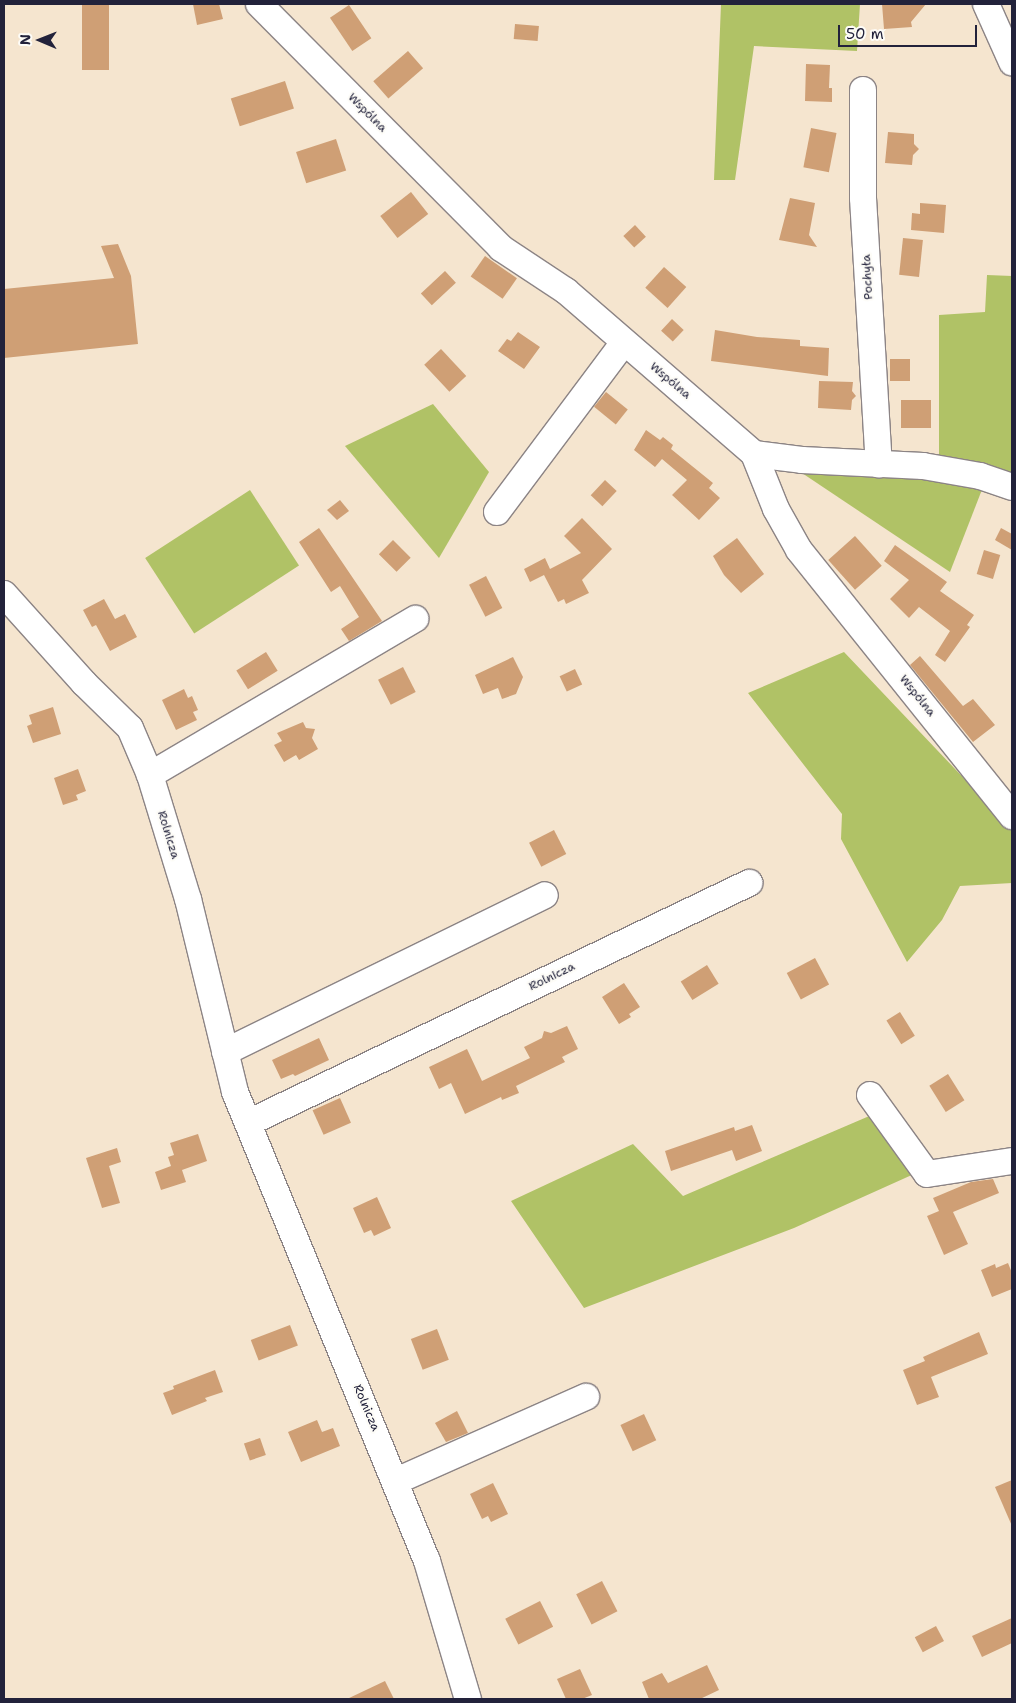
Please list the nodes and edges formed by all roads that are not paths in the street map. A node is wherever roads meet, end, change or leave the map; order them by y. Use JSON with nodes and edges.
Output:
{"nodes":[{"id":1,"x":259,"y":4,"type":"edge"},
{"id":2,"x":992,"y":6,"type":"edge"},
{"id":3,"x":1012,"y":62,"type":"edge"},
{"id":4,"x":863,"y":90,"type":"dead end"},
{"id":5,"x":624,"y":342,"type":"junction"},
{"id":6,"x":754,"y":454,"type":"junction"},
{"id":7,"x":879,"y":465,"type":"junction"},
{"id":8,"x":1012,"y":487,"type":"edge"},
{"id":9,"x":497,"y":512,"type":"dead end"},
{"id":10,"x":4,"y":594,"type":"edge"},
{"id":11,"x":414,"y":620,"type":"dead end"},
{"id":12,"x":150,"y":775,"type":"junction"},
{"id":13,"x":1012,"y":816,"type":"edge"},
{"id":14,"x":749,"y":883,"type":"dead end"},
{"id":15,"x":545,"y":895,"type":"dead end"},
{"id":16,"x":225,"y":1052,"type":"junction"},
{"id":17,"x":870,"y":1095,"type":"dead end"},
{"id":18,"x":248,"y":1123,"type":"junction"},
{"id":19,"x":1012,"y":1161,"type":"edge"},
{"id":20,"x":586,"y":1397,"type":"dead end"},
{"id":21,"x":396,"y":1481,"type":"junction"},
{"id":22,"x":468,"y":1699,"type":"edge"}],
"edges":[{"from":1,"to":5,"type":"street","name":"Wspólna"},
{"from":2,"to":3,"type":"street"},
{"from":4,"to":7,"type":"street","name":"Pochyła"},
{"from":5,"to":6,"type":"street","name":"Wspólna"},
{"from":5,"to":9,"type":"street"},
{"from":6,"to":7,"type":"street"},
{"from":6,"to":13,"type":"street","name":"Wspólna"},
{"from":7,"to":8,"type":"street"},
{"from":10,"to":12,"type":"street","name":"Rolnicza"},
{"from":11,"to":12,"type":"street"},
{"from":12,"to":16,"type":"street","name":"Rolnicza"},
{"from":14,"to":18,"type":"street","name":"Rolnicza"},
{"from":15,"to":16,"type":"street"},
{"from":16,"to":18,"type":"street","name":"Rolnicza"},
{"from":17,"to":19,"type":"street"},
{"from":18,"to":21,"type":"street","name":"Rolnicza"},
{"from":20,"to":21,"type":"street"},
{"from":21,"to":22,"type":"street","name":"Rolnicza"}]}
